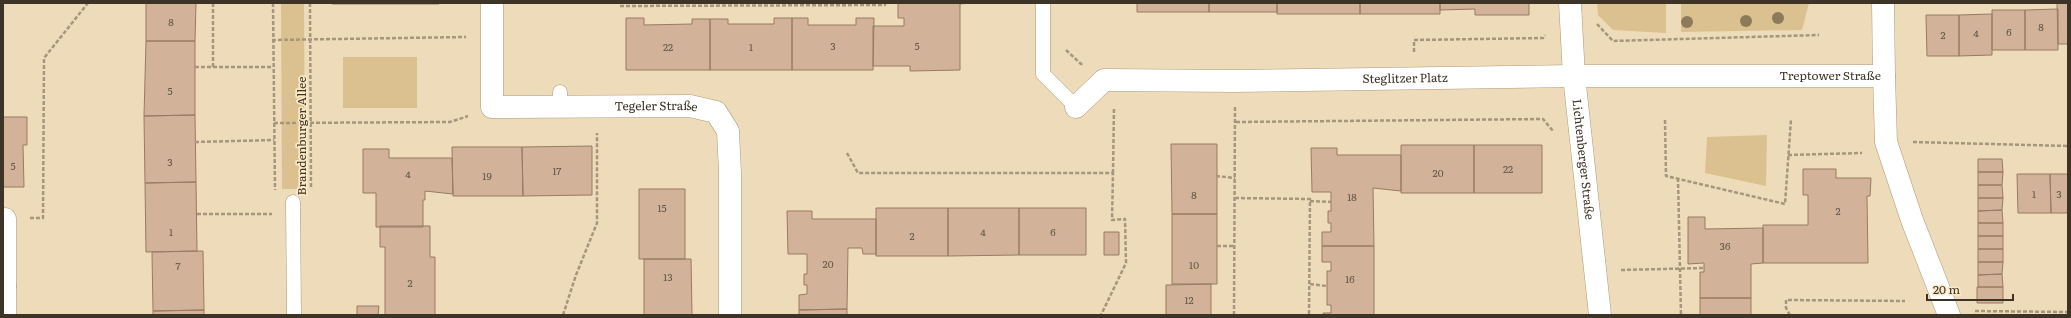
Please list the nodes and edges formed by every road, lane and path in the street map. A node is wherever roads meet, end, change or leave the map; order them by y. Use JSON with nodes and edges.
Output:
{"nodes":[{"id":1,"x":88,"y":3,"type":"edge"},
{"id":2,"x":213,"y":3,"type":"edge"},
{"id":3,"x":273,"y":3,"type":"edge"},
{"id":4,"x":310,"y":3,"type":"edge"},
{"id":5,"x":492,"y":3,"type":"edge"},
{"id":6,"x":885,"y":3,"type":"edge"},
{"id":7,"x":1043,"y":3,"type":"edge"},
{"id":8,"x":1570,"y":3,"type":"edge"},
{"id":9,"x":1883,"y":3,"type":"edge"},
{"id":10,"x":620,"y":6,"type":"dead end"},
{"id":11,"x":1594,"y":21,"type":"dead end"},
{"id":12,"x":1546,"y":33,"type":"dead end"},
{"id":13,"x":1819,"y":35,"type":"dead end"},
{"id":14,"x":492,"y":38,"type":"junction"},
{"id":15,"x":311,"y":39,"type":"junction"},
{"id":16,"x":272,"y":40,"type":"junction"},
{"id":17,"x":1060,"y":46,"type":"dead end"},
{"id":18,"x":1414,"y":55,"type":"dead end"},
{"id":19,"x":1089,"y":64,"type":"dead end"},
{"id":20,"x":195,"y":67,"type":"dead end"},
{"id":21,"x":214,"y":67,"type":"junction"},
{"id":22,"x":273,"y":67,"type":"junction"},
{"id":23,"x":1574,"y":76,"type":"junction"},
{"id":24,"x":1884,"y":76,"type":"junction"},
{"id":25,"x":1104,"y":80,"type":"junction"},
{"id":26,"x":1235,"y":81,"type":"junction"},
{"id":27,"x":492,"y":107,"type":"junction"},
{"id":28,"x":1076,"y":107,"type":"joint"},
{"id":29,"x":597,"y":108,"type":"junction"},
{"id":30,"x":1791,"y":119,"type":"dead end"},
{"id":31,"x":1665,"y":120,"type":"dead end"},
{"id":32,"x":1236,"y":122,"type":"junction"},
{"id":33,"x":274,"y":123,"type":"junction"},
{"id":34,"x":310,"y":124,"type":"junction"},
{"id":35,"x":1555,"y":127,"type":"dead end"},
{"id":36,"x":274,"y":140,"type":"junction"},
{"id":37,"x":196,"y":142,"type":"dead end"},
{"id":38,"x":2068,"y":146,"type":"edge"},
{"id":39,"x":1888,"y":147,"type":"junction"},
{"id":40,"x":848,"y":153,"type":"dead end"},
{"id":41,"x":1788,"y":155,"type":"junction"},
{"id":42,"x":1113,"y":173,"type":"junction"},
{"id":43,"x":1216,"y":176,"type":"dead end"},
{"id":44,"x":1235,"y":178,"type":"junction"},
{"id":45,"x":1678,"y":178,"type":"junction"},
{"id":46,"x":1235,"y":198,"type":"junction"},
{"id":47,"x":1310,"y":201,"type":"junction"},
{"id":48,"x":1331,"y":202,"type":"dead end"},
{"id":49,"x":293,"y":208,"type":"junction"},
{"id":50,"x":197,"y":214,"type":"dead end"},
{"id":51,"x":5,"y":219,"type":"joint"},
{"id":52,"x":1217,"y":246,"type":"dead end"},
{"id":53,"x":1234,"y":246,"type":"junction"},
{"id":54,"x":1680,"y":268,"type":"junction"},
{"id":55,"x":1704,"y":268,"type":"dead end"},
{"id":56,"x":1620,"y":270,"type":"dead end"},
{"id":57,"x":1310,"y":284,"type":"junction"},
{"id":58,"x":4,"y":286,"type":"edge"},
{"id":59,"x":1327,"y":286,"type":"dead end"},
{"id":60,"x":1905,"y":301,"type":"dead end"},
{"id":61,"x":2068,"y":312,"type":"edge"},
{"id":62,"x":1948,"y":313,"type":"edge"},
{"id":63,"x":5,"y":315,"type":"edge"},
{"id":64,"x":294,"y":315,"type":"edge"},
{"id":65,"x":563,"y":315,"type":"edge"},
{"id":66,"x":730,"y":315,"type":"edge"},
{"id":67,"x":1101,"y":315,"type":"edge"},
{"id":68,"x":1234,"y":315,"type":"edge"},
{"id":69,"x":1309,"y":315,"type":"edge"},
{"id":70,"x":1600,"y":315,"type":"edge"},
{"id":71,"x":1681,"y":315,"type":"edge"},
{"id":72,"x":1790,"y":315,"type":"edge"}],
"edges":[{"from":1,"to":51,"type":"path"},
{"from":2,"to":21,"type":"path"},
{"from":3,"to":16,"type":"path","name":"Brandenburger Allee"},
{"from":4,"to":15,"type":"path","name":"Brandenburger Allee"},
{"from":5,"to":14,"type":"street"},
{"from":6,"to":10,"type":"path"},
{"from":7,"to":28,"type":"lane"},
{"from":8,"to":23,"type":"street","name":"Lichtenberger Straße"},
{"from":9,"to":24,"type":"street"},
{"from":11,"to":13,"type":"path"},
{"from":12,"to":18,"type":"path"},
{"from":14,"to":15,"type":"path"},
{"from":14,"to":27,"type":"street"},
{"from":15,"to":16,"type":"path"},
{"from":15,"to":34,"type":"path","name":"Brandenburger Allee"},
{"from":16,"to":22,"type":"path","name":"Brandenburger Allee"},
{"from":17,"to":19,"type":"path"},
{"from":20,"to":21,"type":"path"},
{"from":21,"to":22,"type":"path"},
{"from":22,"to":33,"type":"path","name":"Brandenburger Allee"},
{"from":23,"to":24,"type":"street","name":"Treptower Straße"},
{"from":23,"to":26,"type":"street","name":"Steglitzer Platz"},
{"from":23,"to":70,"type":"street","name":"Lichtenberger Straße"},
{"from":24,"to":39,"type":"street","name":"Treptower Straße"},
{"from":25,"to":26,"type":"street","name":"Steglitzer Platz"},
{"from":25,"to":28,"type":"street"},
{"from":25,"to":42,"type":"path"},
{"from":26,"to":32,"type":"path"},
{"from":27,"to":29,"type":"street","name":"Tegeler Straße"},
{"from":27,"to":34,"type":"path"},
{"from":29,"to":65,"type":"path"},
{"from":29,"to":66,"type":"street","name":"Tegeler Straße"},
{"from":30,"to":41,"type":"path"},
{"from":31,"to":45,"type":"path"},
{"from":32,"to":35,"type":"path"},
{"from":32,"to":44,"type":"path"},
{"from":33,"to":34,"type":"path"},
{"from":33,"to":36,"type":"path","name":"Brandenburger Allee"},
{"from":34,"to":49,"type":"path","name":"Brandenburger Allee"},
{"from":36,"to":37,"type":"path"},
{"from":36,"to":49,"type":"path","name":"Brandenburger Allee"},
{"from":38,"to":39,"type":"path"},
{"from":39,"to":41,"type":"path"},
{"from":39,"to":62,"type":"street","name":"Treptower Straße"},
{"from":40,"to":42,"type":"path"},
{"from":41,"to":45,"type":"path"},
{"from":42,"to":67,"type":"path"},
{"from":43,"to":44,"type":"path"},
{"from":44,"to":46,"type":"path"},
{"from":45,"to":54,"type":"path"},
{"from":46,"to":47,"type":"path"},
{"from":46,"to":53,"type":"path"},
{"from":47,"to":48,"type":"path"},
{"from":47,"to":57,"type":"path"},
{"from":49,"to":50,"type":"path"},
{"from":49,"to":64,"type":"lane"},
{"from":51,"to":58,"type":"street"},
{"from":52,"to":53,"type":"path"},
{"from":53,"to":68,"type":"path"},
{"from":54,"to":55,"type":"path"},
{"from":54,"to":56,"type":"path"},
{"from":54,"to":71,"type":"path"},
{"from":57,"to":59,"type":"path"},
{"from":57,"to":69,"type":"path"},
{"from":58,"to":63,"type":"street"},
{"from":60,"to":72,"type":"path"},
{"from":61,"to":62,"type":"path"}]}
